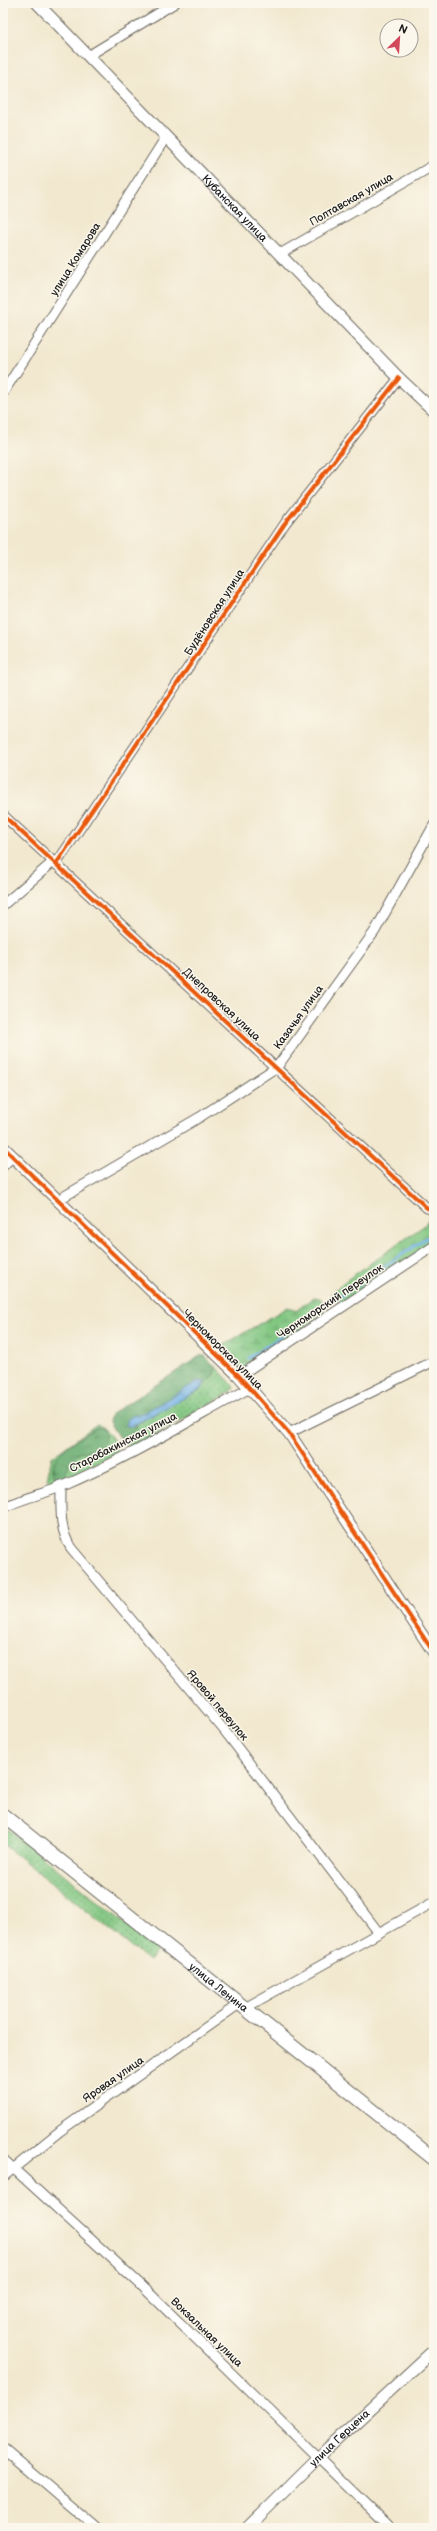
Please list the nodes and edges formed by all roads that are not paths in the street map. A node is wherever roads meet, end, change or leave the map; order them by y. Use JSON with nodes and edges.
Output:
{"nodes":[{"id":1,"x":37,"y":3,"type":"edge"},
{"id":2,"x":175,"y":3,"type":"edge"},
{"id":3,"x":88,"y":56,"type":"junction"},
{"id":4,"x":166,"y":137,"type":"junction"},
{"id":5,"x":434,"y":165,"type":"edge"},
{"id":6,"x":280,"y":254,"type":"junction"},
{"id":7,"x":399,"y":378,"type":"junction"},
{"id":8,"x":3,"y":394,"type":"edge"},
{"id":9,"x":434,"y":411,"type":"edge"},
{"id":10,"x":3,"y":814,"type":"edge"},
{"id":11,"x":434,"y":825,"type":"edge"},
{"id":12,"x":55,"y":863,"type":"junction"},
{"id":13,"x":3,"y":905,"type":"edge"},
{"id":14,"x":277,"y":1067,"type":"junction"},
{"id":15,"x":3,"y":1147,"type":"edge"},
{"id":16,"x":13,"y":1156,"type":"junction"},
{"id":17,"x":3,"y":1166,"type":"edge"},
{"id":18,"x":58,"y":1200,"type":"junction"},
{"id":19,"x":431,"y":1209,"type":"edge"},
{"id":20,"x":434,"y":1246,"type":"edge"},
{"id":21,"x":434,"y":1361,"type":"edge"},
{"id":22,"x":239,"y":1376,"type":"junction"},
{"id":23,"x":250,"y":1388,"type":"junction"},
{"id":24,"x":290,"y":1433,"type":"junction"},
{"id":25,"x":61,"y":1486,"type":"junction"},
{"id":26,"x":3,"y":1508,"type":"edge"},
{"id":27,"x":434,"y":1653,"type":"edge"},
{"id":28,"x":3,"y":1815,"type":"edge"},
{"id":29,"x":434,"y":1902,"type":"edge"},
{"id":30,"x":379,"y":1933,"type":"junction"},
{"id":31,"x":242,"y":2006,"type":"junction"},
{"id":32,"x":434,"y":2159,"type":"edge"},
{"id":33,"x":3,"y":2160,"type":"edge"},
{"id":34,"x":13,"y":2167,"type":"junction"},
{"id":35,"x":3,"y":2177,"type":"edge"},
{"id":36,"x":434,"y":2350,"type":"edge"},
{"id":37,"x":3,"y":2448,"type":"edge"},
{"id":38,"x":319,"y":2457,"type":"junction"},
{"id":39,"x":97,"y":2528,"type":"edge"},
{"id":40,"x":247,"y":2528,"type":"edge"},
{"id":41,"x":390,"y":2528,"type":"edge"}],
"edges":[{"from":1,"to":3,"type":"street","name":"Кубанская улица"},
{"from":2,"to":3,"type":"street"},
{"from":3,"to":4,"type":"street","name":"Кубанская улица"},
{"from":4,"to":6,"type":"street","name":"Кубанская улица"},
{"from":4,"to":8,"type":"street","name":"улица Комарова"},
{"from":5,"to":6,"type":"street","name":"Полтавская улица"},
{"from":6,"to":7,"type":"street","name":"Кубанская улица"},
{"from":7,"to":9,"type":"street","name":"Кубанская улица"},
{"from":7,"to":12,"type":"street","name":"Будёновская улица"},
{"from":10,"to":12,"type":"street","name":"Днепровская улица"},
{"from":11,"to":14,"type":"street","name":"Казачья улица"},
{"from":12,"to":13,"type":"street","name":"Будёновская улица"},
{"from":12,"to":14,"type":"street","name":"Днепровская улица"},
{"from":14,"to":18,"type":"street","name":"Казачья улица"},
{"from":14,"to":19,"type":"street","name":"Днепровская улица"},
{"from":15,"to":16,"type":"street","name":"Черноморская улица"},
{"from":16,"to":17,"type":"street"},
{"from":16,"to":18,"type":"street","name":"Черноморская улица"},
{"from":18,"to":22,"type":"street","name":"Черноморская улица"},
{"from":20,"to":22,"type":"street","name":"Черноморский переулок"},
{"from":21,"to":24,"type":"street"},
{"from":22,"to":23,"type":"street","name":"Черноморская улица"},
{"from":23,"to":24,"type":"street","name":"Черноморская улица"},
{"from":23,"to":25,"type":"street","name":"Старобакинская улица"},
{"from":24,"to":27,"type":"street","name":"Черноморская улица"},
{"from":25,"to":26,"type":"street","name":"Старобакинская улица"},
{"from":25,"to":30,"type":"street","name":"Яровой переулок"},
{"from":28,"to":31,"type":"main road","name":"улица Ленина"},
{"from":29,"to":30,"type":"street","name":"Яровая улица"},
{"from":30,"to":31,"type":"street","name":"Яровая улица"},
{"from":31,"to":32,"type":"main road","name":"улица Ленина"},
{"from":31,"to":34,"type":"street","name":"Яровая улица"},
{"from":33,"to":34,"type":"street","name":"Вокзальная улица"},
{"from":34,"to":35,"type":"street","name":"Яровая улица"},
{"from":34,"to":38,"type":"street","name":"Вокзальная улица"},
{"from":36,"to":38,"type":"street","name":"улица Герцена"},
{"from":37,"to":39,"type":"street"},
{"from":38,"to":40,"type":"street","name":"улица Герцена"},
{"from":38,"to":41,"type":"street","name":"Вокзальная улица"}]}
